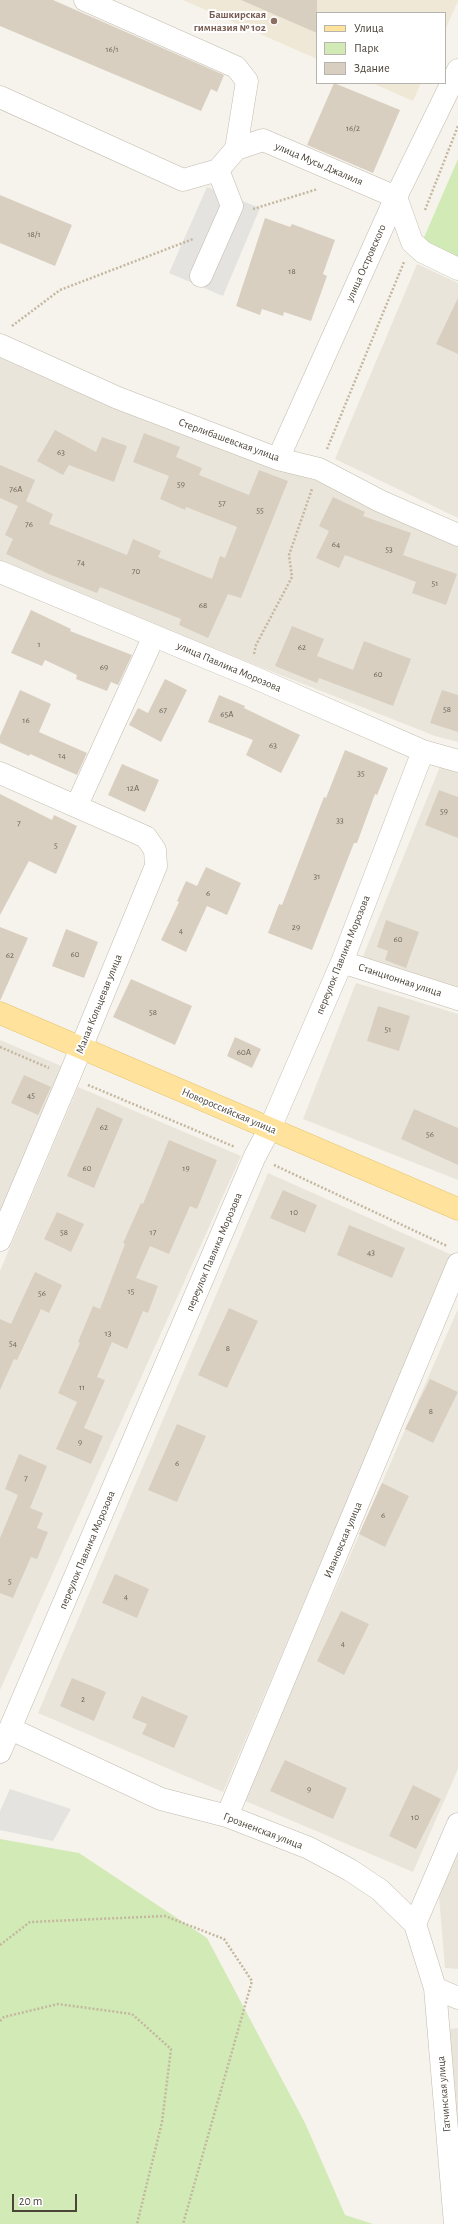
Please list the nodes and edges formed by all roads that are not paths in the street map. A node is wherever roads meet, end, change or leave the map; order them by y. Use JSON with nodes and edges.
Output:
{"nodes":[{"id":1,"x":85,"y":0,"type":"edge"},
{"id":2,"x":458,"y":70,"type":"edge"},
{"id":3,"x":0,"y":98,"type":"edge"},
{"id":4,"x":236,"y":149,"type":"junction"},
{"id":5,"x":218,"y":170,"type":"junction"},
{"id":6,"x":396,"y":197,"type":"junction"},
{"id":7,"x":458,"y":269,"type":"edge"},
{"id":8,"x":201,"y":276,"type":"dead end"},
{"id":9,"x":3,"y":338,"type":"edge"},
{"id":10,"x":278,"y":459,"type":"junction"},
{"id":11,"x":458,"y":535,"type":"edge"},
{"id":12,"x":0,"y":572,"type":"edge"},
{"id":13,"x":154,"y":636,"type":"junction"},
{"id":14,"x":423,"y":751,"type":"junction"},
{"id":15,"x":458,"y":761,"type":"edge"},
{"id":16,"x":0,"y":773,"type":"edge"},
{"id":17,"x":77,"y":805,"type":"junction"},
{"id":18,"x":342,"y":962,"type":"junction"},
{"id":19,"x":458,"y":999,"type":"edge"},
{"id":20,"x":0,"y":1013,"type":"edge"},
{"id":21,"x":81,"y":1048,"type":"junction"},
{"id":22,"x":270,"y":1128,"type":"junction"},
{"id":23,"x":458,"y":1209,"type":"edge"},
{"id":24,"x":0,"y":1240,"type":"edge"},
{"id":25,"x":454,"y":1256,"type":"edge"},
{"id":26,"x":11,"y":1729,"type":"junction"},
{"id":27,"x":0,"y":1752,"type":"edge"},
{"id":28,"x":227,"y":1816,"type":"junction"},
{"id":29,"x":458,"y":1824,"type":"edge"},
{"id":30,"x":415,"y":1924,"type":"junction"},
{"id":31,"x":435,"y":1988,"type":"junction"},
{"id":32,"x":458,"y":1998,"type":"edge"},
{"id":33,"x":454,"y":2224,"type":"edge"}],
"edges":[{"from":1,"to":4,"type":"street"},
{"from":2,"to":6,"type":"street","name":"улица Островского"},
{"from":3,"to":5,"type":"street"},
{"from":4,"to":5,"type":"street"},
{"from":4,"to":6,"type":"street","name":"улица Мусы Джалиля"},
{"from":5,"to":8,"type":"street"},
{"from":6,"to":7,"type":"street"},
{"from":6,"to":10,"type":"street","name":"улица Островского"},
{"from":9,"to":10,"type":"street","name":"Стерлибашевская улица"},
{"from":10,"to":11,"type":"street","name":"Стерлибашевская улица"},
{"from":12,"to":13,"type":"street","name":"улица Павлика Морозова"},
{"from":13,"to":14,"type":"street","name":"улица Павлика Морозова"},
{"from":13,"to":17,"type":"street"},
{"from":14,"to":15,"type":"street","name":"улица Павлика Морозова"},
{"from":14,"to":18,"type":"street","name":"переулок Павлика Морозова"},
{"from":16,"to":17,"type":"street","name":"Малая Кольцевая улица"},
{"from":17,"to":21,"type":"street","name":"Малая Кольцевая улица"},
{"from":18,"to":19,"type":"street","name":"Станционная улица"},
{"from":18,"to":22,"type":"street","name":"переулок Павлика Морозова"},
{"from":20,"to":21,"type":"main road","name":"Новороссийская улица"},
{"from":21,"to":22,"type":"main road","name":"Новороссийская улица"},
{"from":21,"to":24,"type":"street","name":"Малая Кольцевая улица"},
{"from":22,"to":23,"type":"main road","name":"Новороссийская улица"},
{"from":22,"to":26,"type":"street","name":"переулок Павлика Морозова"},
{"from":25,"to":28,"type":"street","name":"Ивановская улица"},
{"from":26,"to":27,"type":"street","name":"переулок Павлика Морозова"},
{"from":26,"to":28,"type":"street","name":"Грозненская улица"},
{"from":28,"to":30,"type":"street","name":"Грозненская улица"},
{"from":29,"to":30,"type":"street"},
{"from":30,"to":31,"type":"street","name":"Грозненская улица"},
{"from":31,"to":32,"type":"street"},
{"from":31,"to":33,"type":"street","name":"Гатчинская улица"}]}
